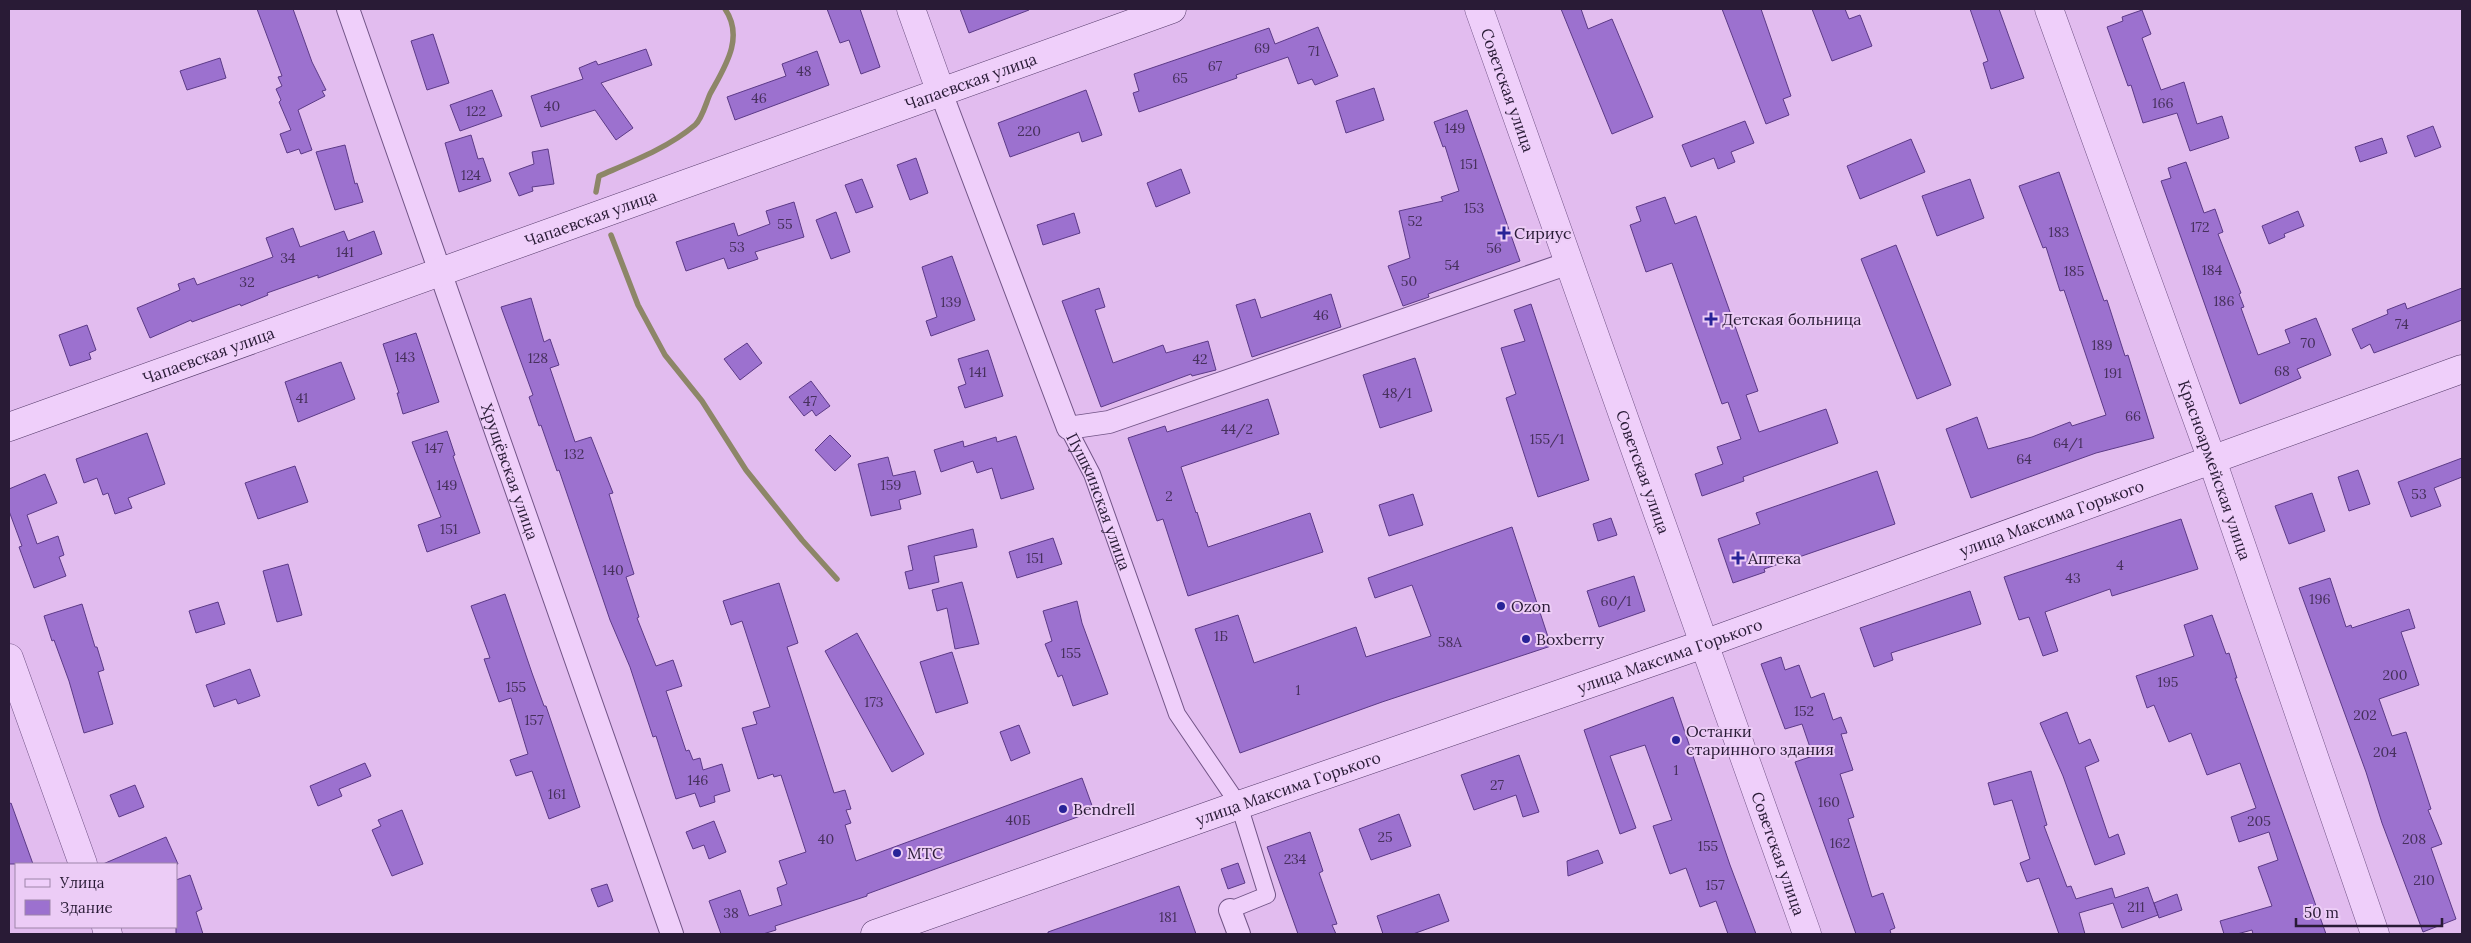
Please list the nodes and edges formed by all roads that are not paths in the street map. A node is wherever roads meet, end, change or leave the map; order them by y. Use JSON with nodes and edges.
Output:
{"nodes":[{"id":1,"x":348,"y":9,"type":"edge"},
{"id":2,"x":911,"y":9,"type":"edge"},
{"id":3,"x":1172,"y":9,"type":"edge"},
{"id":4,"x":1479,"y":9,"type":"edge"},
{"id":5,"x":2049,"y":9,"type":"edge"},
{"id":6,"x":940,"y":90,"type":"junction"},
{"id":7,"x":1569,"y":263,"type":"junction"},
{"id":8,"x":441,"y":273,"type":"junction"},
{"id":9,"x":2462,"y":369,"type":"edge"},
{"id":10,"x":9,"y":427,"type":"edge"},
{"id":11,"x":1068,"y":428,"type":"junction"},
{"id":12,"x":2212,"y":460,"type":"junction"},
{"id":13,"x":1704,"y":644,"type":"junction"},
{"id":14,"x":9,"y":658,"type":"edge"},
{"id":15,"x":1239,"y":805,"type":"junction"},
{"id":16,"x":83,"y":863,"type":"edge"},
{"id":17,"x":1230,"y":910,"type":"joint"},
{"id":18,"x":672,"y":934,"type":"edge"},
{"id":19,"x":875,"y":934,"type":"edge"},
{"id":20,"x":1239,"y":934,"type":"edge"},
{"id":21,"x":1807,"y":934,"type":"edge"},
{"id":22,"x":2375,"y":934,"type":"edge"}],
"edges":[{"from":1,"to":8,"type":"street","name":"Хрущёвская улица"},
{"from":2,"to":6,"type":"main road","name":"Пушкинская улица"},
{"from":3,"to":6,"type":"main road","name":"Чапаевская улица"},
{"from":4,"to":7,"type":"main road","name":"Советская улица"},
{"from":5,"to":12,"type":"main road","name":"Красноармейская улица"},
{"from":6,"to":8,"type":"main road","name":"Чапаевская улица"},
{"from":6,"to":11,"type":"street","name":"Пушкинская улица"},
{"from":7,"to":11,"type":"street"},
{"from":7,"to":13,"type":"main road","name":"Советская улица"},
{"from":8,"to":10,"type":"main road","name":"Чапаевская улица"},
{"from":8,"to":18,"type":"street","name":"Хрущёвская улица"},
{"from":9,"to":12,"type":"main road","name":"улица Максима Горького"},
{"from":11,"to":15,"type":"street","name":"Пушкинская улица"},
{"from":12,"to":13,"type":"main road","name":"улица Максима Горького"},
{"from":12,"to":22,"type":"main road","name":"Красноармейская улица"},
{"from":13,"to":15,"type":"main road","name":"улица Максима Горького"},
{"from":13,"to":21,"type":"main road","name":"Советская улица"},
{"from":14,"to":16,"type":"main road"},
{"from":15,"to":17,"type":"street","name":"Пушкинская улица"},
{"from":15,"to":19,"type":"main road","name":"улица Максима Горького"},
{"from":17,"to":20,"type":"street","name":"Пушкинская улица"}]}
